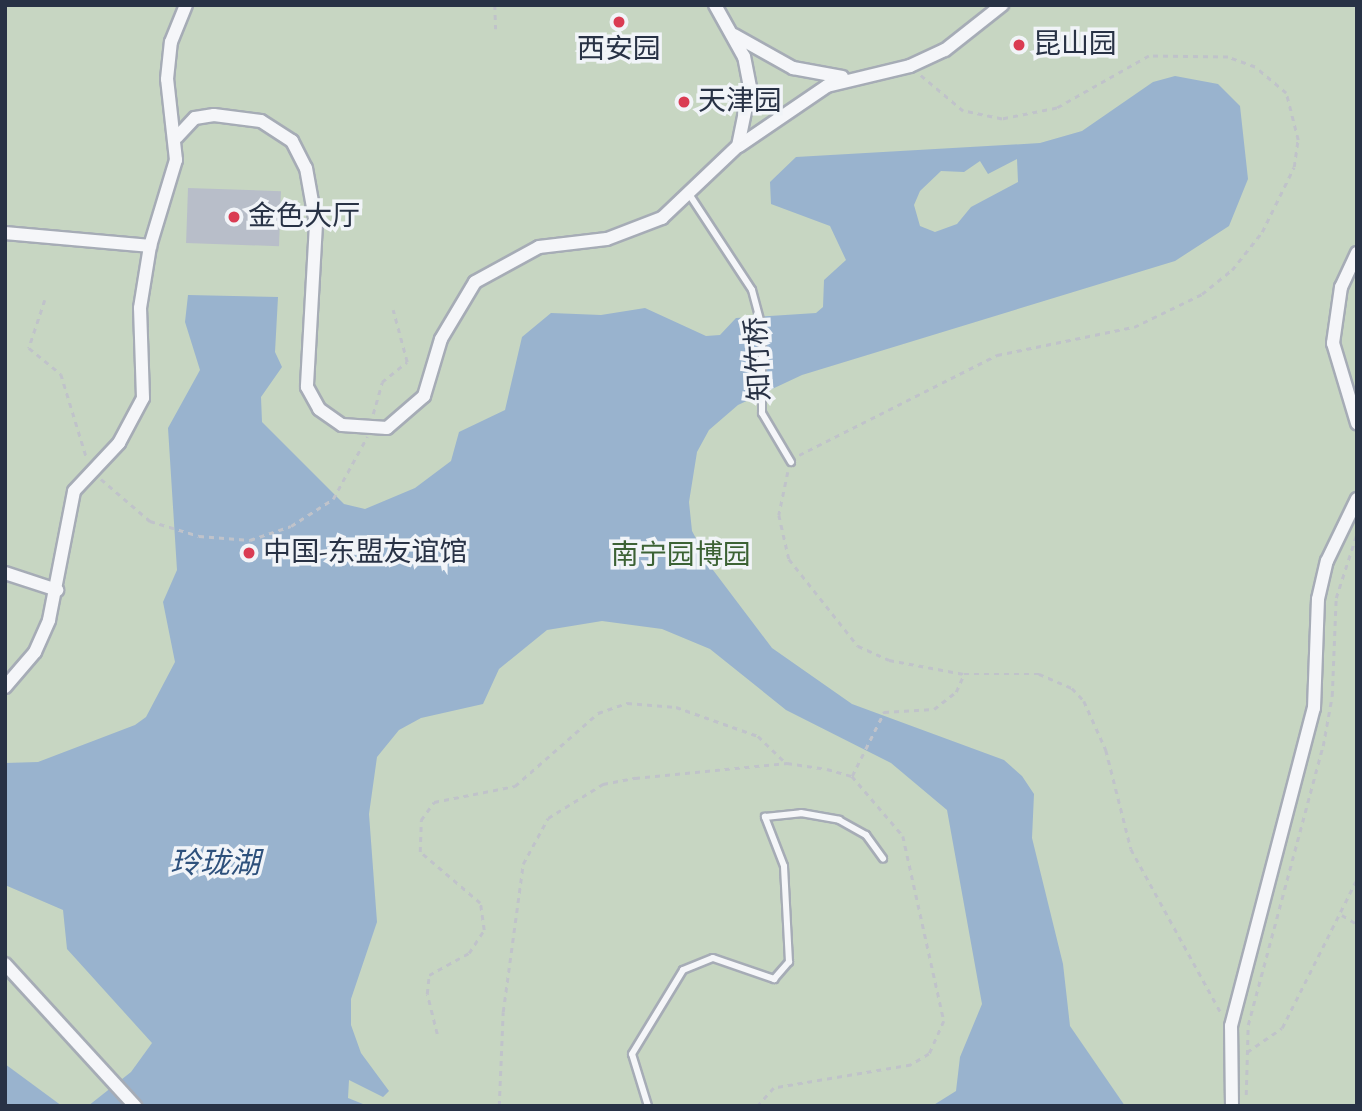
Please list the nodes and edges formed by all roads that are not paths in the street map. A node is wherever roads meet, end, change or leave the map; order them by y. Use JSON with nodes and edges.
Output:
{"nodes":[{"id":1,"x":186,"y":5,"type":"edge"},
{"id":2,"x":715,"y":5,"type":"edge"},
{"id":3,"x":1002,"y":5,"type":"edge"},
{"id":4,"x":730,"y":32,"type":"junction"},
{"id":5,"x":853,"y":78,"type":"junction"},
{"id":6,"x":177,"y":137,"type":"junction"},
{"id":7,"x":738,"y":146,"type":"junction"},
{"id":8,"x":691,"y":197,"type":"junction"},
{"id":9,"x":5,"y":233,"type":"edge"},
{"id":10,"x":150,"y":246,"type":"junction"},
{"id":11,"x":1357,"y":253,"type":"edge"},
{"id":12,"x":1357,"y":423,"type":"edge"},
{"id":13,"x":791,"y":462,"type":"road end"},
{"id":14,"x":1357,"y":499,"type":"edge"},
{"id":15,"x":5,"y":573,"type":"edge"},
{"id":16,"x":57,"y":590,"type":"junction"},
{"id":17,"x":5,"y":687,"type":"edge"},
{"id":18,"x":883,"y":858,"type":"dead end"},
{"id":19,"x":5,"y":964,"type":"edge"},
{"id":20,"x":135,"y":1106,"type":"edge"},
{"id":21,"x":648,"y":1106,"type":"edge"},
{"id":22,"x":1231,"y":1106,"type":"edge"}],
"edges":[{"from":1,"to":6,"type":"street"},
{"from":2,"to":4,"type":"street"},
{"from":3,"to":5,"type":"street"},
{"from":4,"to":5,"type":"street"},
{"from":4,"to":7,"type":"street"},
{"from":5,"to":7,"type":"street"},
{"from":6,"to":8,"type":"street"},
{"from":6,"to":10,"type":"street"},
{"from":7,"to":8,"type":"street"},
{"from":8,"to":13,"type":"lane","name":"知竹桥"},
{"from":9,"to":10,"type":"street"},
{"from":10,"to":16,"type":"street"},
{"from":11,"to":12,"type":"street"},
{"from":14,"to":22,"type":"street"},
{"from":15,"to":16,"type":"street"},
{"from":16,"to":17,"type":"street"},
{"from":18,"to":21,"type":"lane"},
{"from":19,"to":20,"type":"street"}]}
